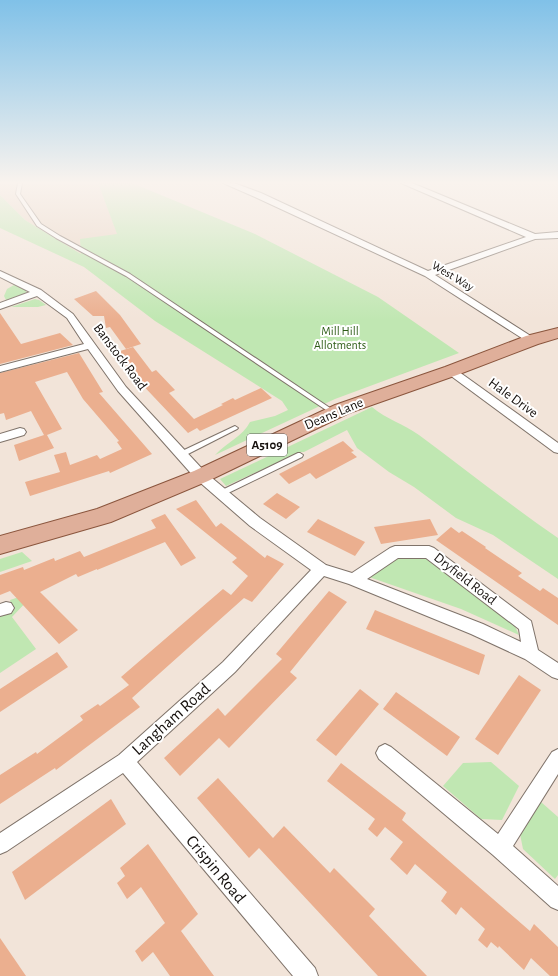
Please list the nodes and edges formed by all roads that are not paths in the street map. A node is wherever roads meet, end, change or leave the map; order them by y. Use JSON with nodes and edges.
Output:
{"nodes":[{"id":1,"x":45,"y":229,"type":"edge"},
{"id":2,"x":330,"y":229,"type":"edge"},
{"id":3,"x":512,"y":229,"type":"edge"},
{"id":4,"x":558,"y":235,"type":"edge"},
{"id":5,"x":534,"y":238,"type":"junction"},
{"id":6,"x":0,"y":274,"type":"edge"},
{"id":7,"x":428,"y":274,"type":"junction"},
{"id":8,"x":38,"y":292,"type":"junction"},
{"id":9,"x":0,"y":306,"type":"edge"},
{"id":10,"x":558,"y":333,"type":"edge"},
{"id":11,"x":532,"y":340,"type":"junction"},
{"id":12,"x":91,"y":345,"type":"junction"},
{"id":13,"x":0,"y":369,"type":"edge"},
{"id":14,"x":451,"y":371,"type":"junction"},
{"id":15,"x":334,"y":412,"type":"junction"},
{"id":16,"x":236,"y":428,"type":"dead end"},
{"id":17,"x":20,"y":432,"type":"dead end"},
{"id":18,"x":0,"y":438,"type":"edge"},
{"id":19,"x":558,"y":449,"type":"edge"},
{"id":20,"x":182,"y":454,"type":"junction"},
{"id":21,"x":300,"y":455,"type":"dead end"},
{"id":22,"x":202,"y":476,"type":"junction"},
{"id":23,"x":222,"y":493,"type":"junction"},
{"id":24,"x":0,"y":545,"type":"edge"},
{"id":25,"x":321,"y":569,"type":"junction"},
{"id":26,"x":354,"y":580,"type":"junction"},
{"id":27,"x":531,"y":654,"type":"junction"},
{"id":28,"x":558,"y":672,"type":"edge"},
{"id":29,"x":386,"y":753,"type":"dead end"},
{"id":30,"x":558,"y":758,"type":"edge"},
{"id":31,"x":124,"y":761,"type":"junction"},
{"id":32,"x":0,"y":844,"type":"edge"},
{"id":33,"x":500,"y":848,"type":"junction"},
{"id":34,"x":558,"y":900,"type":"edge"},
{"id":35,"x":307,"y":976,"type":"edge"}],
"edges":[{"from":1,"to":15,"type":"lane"},
{"from":2,"to":7,"type":"street","name":"West Way"},
{"from":3,"to":5,"type":"street"},
{"from":4,"to":5,"type":"street"},
{"from":5,"to":7,"type":"street"},
{"from":6,"to":8,"type":"street","name":"Banstock Road"},
{"from":7,"to":11,"type":"street","name":"West Way"},
{"from":8,"to":9,"type":"street"},
{"from":8,"to":12,"type":"street","name":"Banstock Road"},
{"from":10,"to":11,"type":"main road","name":"Deans Lane","number":"A5109"},
{"from":11,"to":14,"type":"main road","name":"Deans Lane","number":"A5109"},
{"from":12,"to":13,"type":"street"},
{"from":12,"to":20,"type":"street","name":"Banstock Road"},
{"from":14,"to":15,"type":"main road","name":"Deans Lane","number":"A5109"},
{"from":14,"to":19,"type":"street","name":"Hale Drive"},
{"from":15,"to":22,"type":"main road","name":"Deans Lane","number":"A5109"},
{"from":16,"to":20,"type":"lane"},
{"from":17,"to":18,"type":"street"},
{"from":20,"to":22,"type":"street","name":"Banstock Road"},
{"from":21,"to":23,"type":"lane"},
{"from":22,"to":23,"type":"street"},
{"from":22,"to":24,"type":"main road","name":"Deans Lane","number":"A5109"},
{"from":23,"to":25,"type":"street"},
{"from":25,"to":26,"type":"street"},
{"from":25,"to":31,"type":"street","name":"Langham Road"},
{"from":26,"to":27,"type":"street"},
{"from":26,"to":27,"type":"street","name":"Dryfield Road"},
{"from":27,"to":28,"type":"street"},
{"from":29,"to":33,"type":"street"},
{"from":30,"to":33,"type":"street"},
{"from":31,"to":32,"type":"street","name":"Langham Road"},
{"from":31,"to":35,"type":"street","name":"Crispin Road"},
{"from":33,"to":34,"type":"street"}]}
